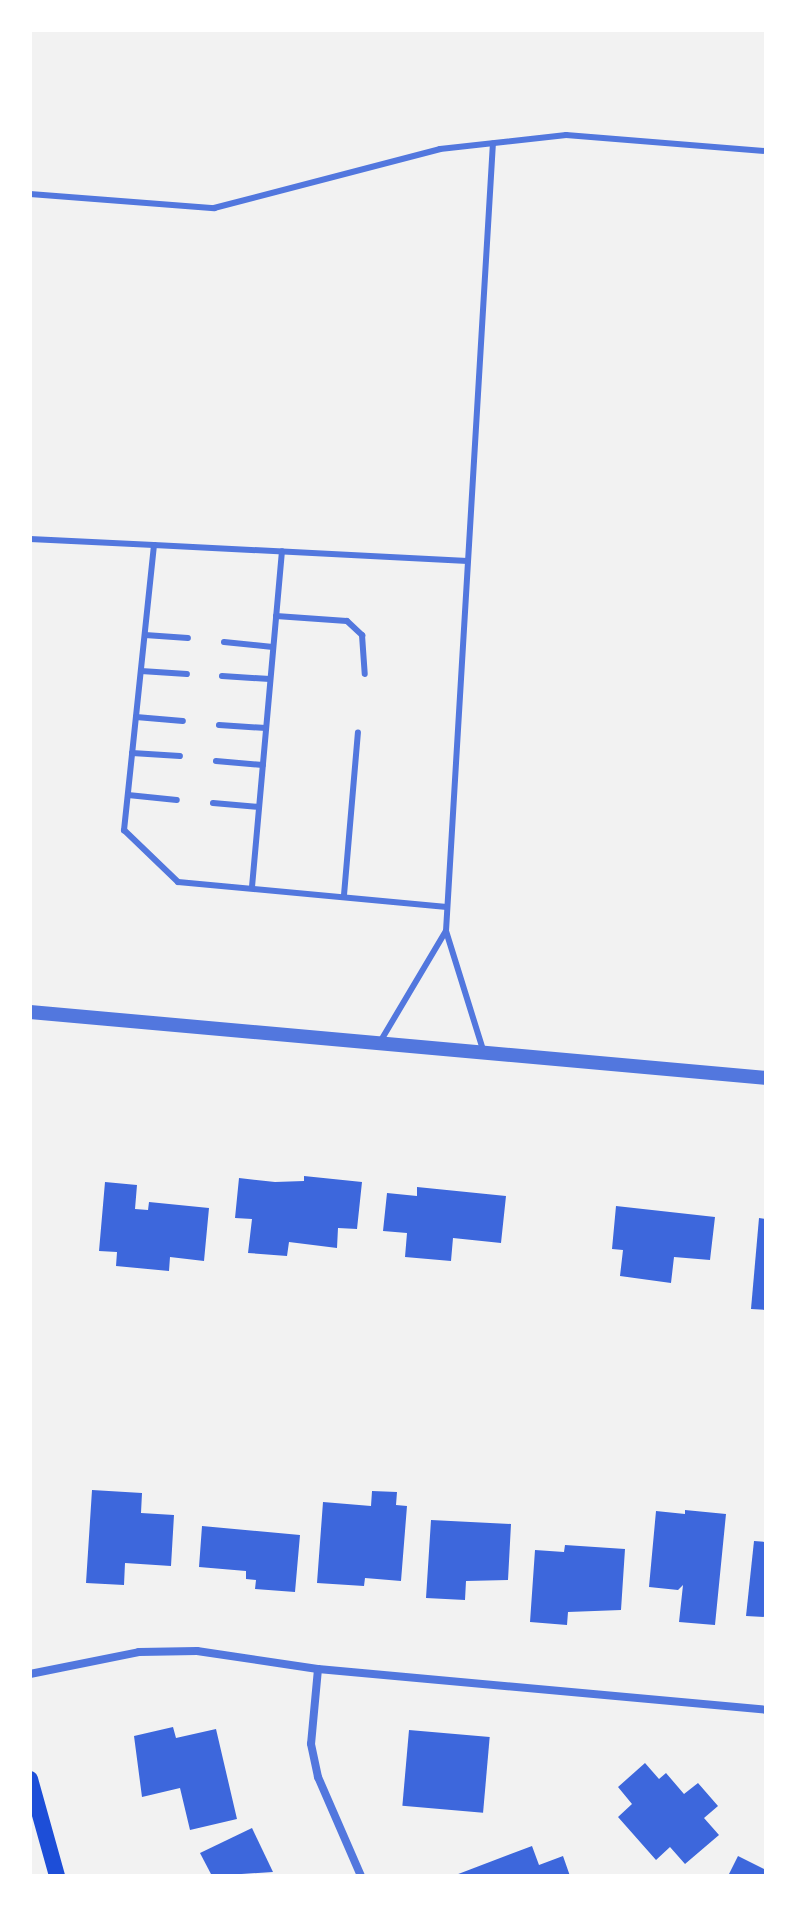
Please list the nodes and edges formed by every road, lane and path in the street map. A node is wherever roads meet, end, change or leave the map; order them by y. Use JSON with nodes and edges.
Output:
{"nodes":[{"id":1,"x":493,"y":143,"type":"junction"},
{"id":2,"x":766,"y":151,"type":"edge"},
{"id":3,"x":30,"y":194,"type":"edge"},
{"id":4,"x":30,"y":539,"type":"edge"},
{"id":5,"x":154,"y":545,"type":"junction"},
{"id":6,"x":282,"y":551,"type":"junction"},
{"id":7,"x":468,"y":561,"type":"junction"},
{"id":8,"x":276,"y":616,"type":"junction"},
{"id":9,"x":145,"y":635,"type":"junction"},
{"id":10,"x":188,"y":638,"type":"dead end"},
{"id":11,"x":224,"y":642,"type":"dead end"},
{"id":12,"x":273,"y":647,"type":"junction"},
{"id":13,"x":141,"y":671,"type":"junction"},
{"id":14,"x":187,"y":674,"type":"dead end"},
{"id":15,"x":365,"y":674,"type":"dead end"},
{"id":16,"x":222,"y":676,"type":"dead end"},
{"id":17,"x":270,"y":679,"type":"junction"},
{"id":18,"x":136,"y":717,"type":"junction"},
{"id":19,"x":183,"y":721,"type":"dead end"},
{"id":20,"x":219,"y":725,"type":"dead end"},
{"id":21,"x":266,"y":728,"type":"junction"},
{"id":22,"x":358,"y":733,"type":"dead end"},
{"id":23,"x":132,"y":753,"type":"junction"},
{"id":24,"x":180,"y":756,"type":"dead end"},
{"id":25,"x":216,"y":761,"type":"dead end"},
{"id":26,"x":263,"y":765,"type":"junction"},
{"id":27,"x":128,"y":795,"type":"junction"},
{"id":28,"x":177,"y":800,"type":"dead end"},
{"id":29,"x":213,"y":803,"type":"dead end"},
{"id":30,"x":259,"y":807,"type":"junction"},
{"id":31,"x":252,"y":887,"type":"junction"},
{"id":32,"x":344,"y":895,"type":"junction"},
{"id":33,"x":447,"y":907,"type":"junction"},
{"id":34,"x":446,"y":931,"type":"junction"},
{"id":35,"x":30,"y":1012,"type":"edge"},
{"id":36,"x":379,"y":1043,"type":"junction"},
{"id":37,"x":484,"y":1053,"type":"junction"},
{"id":38,"x":766,"y":1078,"type":"edge"},
{"id":39,"x":318,"y":1669,"type":"junction"},
{"id":40,"x":30,"y":1674,"type":"edge"},
{"id":41,"x":766,"y":1710,"type":"edge"},
{"id":42,"x":30,"y":1779,"type":"edge"},
{"id":43,"x":57,"y":1876,"type":"edge"},
{"id":44,"x":361,"y":1876,"type":"edge"}],
"edges":[{"from":1,"to":2,"type":"lane"},
{"from":1,"to":3,"type":"lane"},
{"from":1,"to":7,"type":"lane"},
{"from":4,"to":5,"type":"lane"},
{"from":5,"to":6,"type":"lane"},
{"from":5,"to":9,"type":"lane"},
{"from":6,"to":7,"type":"lane"},
{"from":6,"to":8,"type":"lane"},
{"from":7,"to":33,"type":"lane"},
{"from":8,"to":12,"type":"lane"},
{"from":8,"to":15,"type":"lane"},
{"from":9,"to":10,"type":"lane"},
{"from":9,"to":13,"type":"lane"},
{"from":11,"to":12,"type":"lane"},
{"from":12,"to":17,"type":"lane"},
{"from":13,"to":14,"type":"lane"},
{"from":13,"to":18,"type":"lane"},
{"from":16,"to":17,"type":"lane"},
{"from":17,"to":21,"type":"lane"},
{"from":18,"to":19,"type":"lane"},
{"from":18,"to":23,"type":"lane"},
{"from":20,"to":21,"type":"lane"},
{"from":21,"to":26,"type":"lane"},
{"from":22,"to":32,"type":"lane"},
{"from":23,"to":24,"type":"lane"},
{"from":23,"to":27,"type":"lane"},
{"from":25,"to":26,"type":"lane"},
{"from":26,"to":30,"type":"lane"},
{"from":27,"to":28,"type":"lane"},
{"from":27,"to":31,"type":"lane"},
{"from":29,"to":30,"type":"lane"},
{"from":30,"to":31,"type":"lane"},
{"from":31,"to":32,"type":"lane"},
{"from":32,"to":33,"type":"lane"},
{"from":33,"to":34,"type":"lane"},
{"from":34,"to":36,"type":"lane"},
{"from":34,"to":37,"type":"lane"},
{"from":35,"to":36,"type":"street"},
{"from":36,"to":37,"type":"street"},
{"from":37,"to":38,"type":"street"},
{"from":39,"to":40,"type":"street"},
{"from":39,"to":41,"type":"street"},
{"from":39,"to":44,"type":"street"},
{"from":42,"to":43,"type":"main road"}]}
